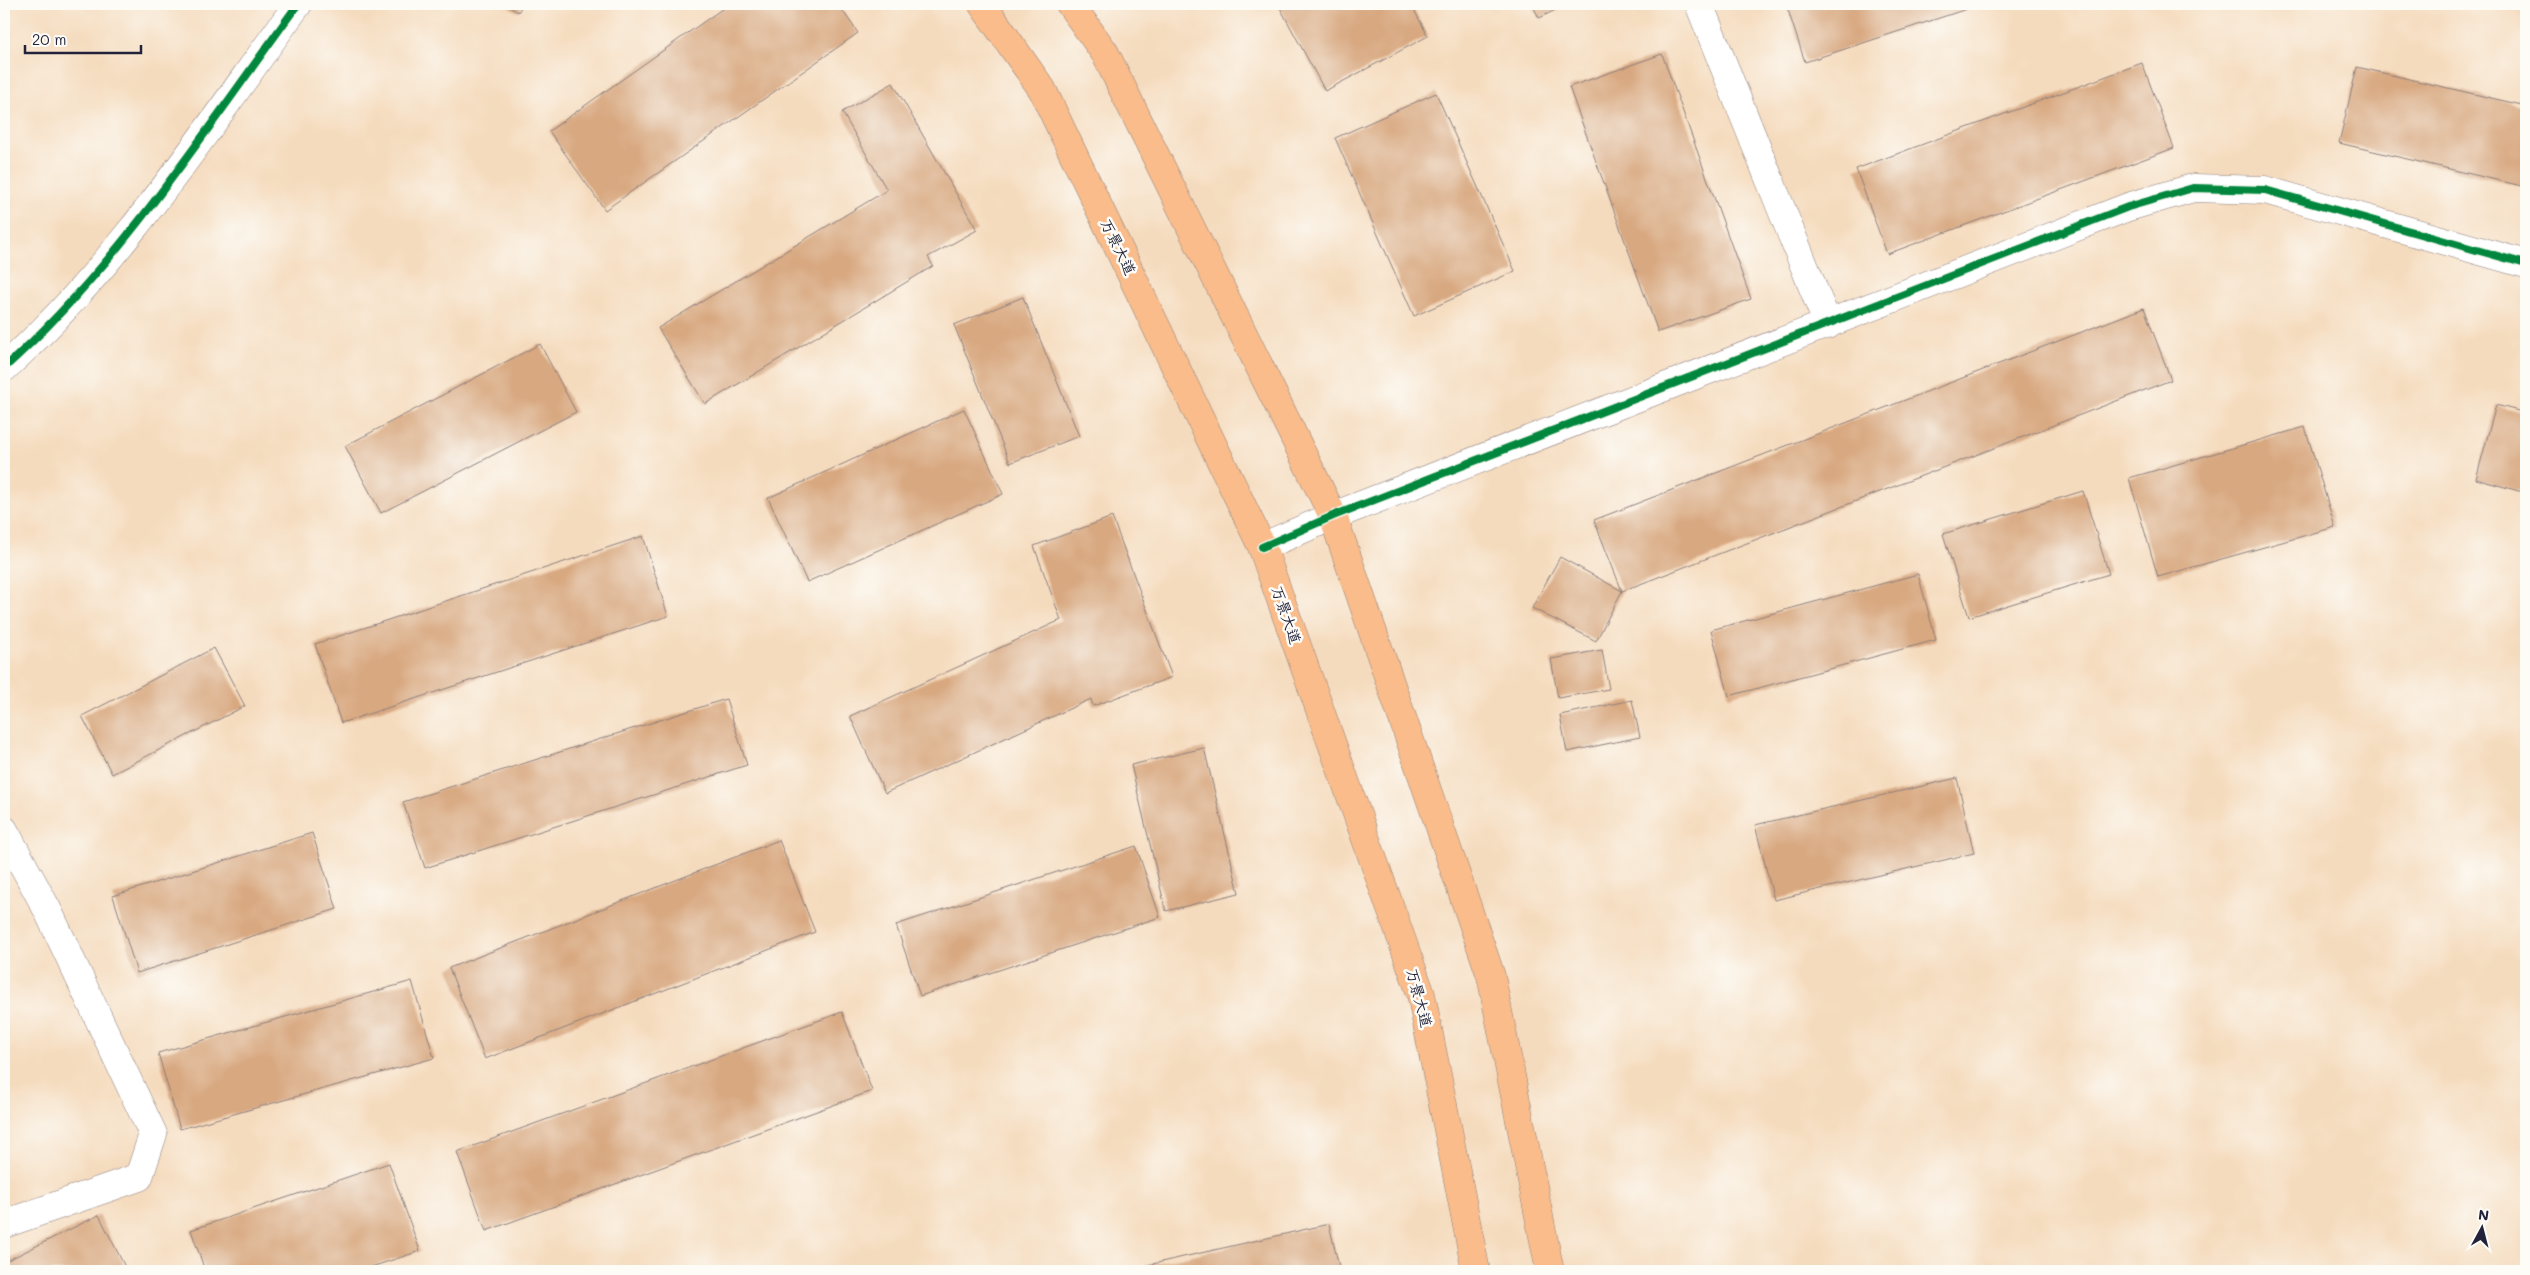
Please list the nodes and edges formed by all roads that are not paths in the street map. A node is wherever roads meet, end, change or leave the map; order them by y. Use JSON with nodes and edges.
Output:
{"nodes":[{"id":1,"x":298,"y":4,"type":"edge"},
{"id":2,"x":982,"y":4,"type":"edge"},
{"id":3,"x":1070,"y":4,"type":"edge"},
{"id":4,"x":1699,"y":4,"type":"edge"},
{"id":5,"x":2526,"y":264,"type":"edge"},
{"id":6,"x":1828,"y":324,"type":"junction"},
{"id":7,"x":4,"y":368,"type":"edge"},
{"id":8,"x":1333,"y":516,"type":"junction"},
{"id":9,"x":1262,"y":547,"type":"junction"},
{"id":10,"x":4,"y":830,"type":"edge"},
{"id":11,"x":4,"y":1224,"type":"edge"},
{"id":12,"x":1476,"y":1271,"type":"edge"},
{"id":13,"x":1550,"y":1271,"type":"edge"}],
"edges":[{"from":1,"to":7,"type":"street"},
{"from":2,"to":9,"type":"main road","name":"万景大道"},
{"from":3,"to":8,"type":"main road"},
{"from":4,"to":6,"type":"street"},
{"from":5,"to":6,"type":"street"},
{"from":6,"to":8,"type":"street"},
{"from":8,"to":9,"type":"street"},
{"from":8,"to":13,"type":"main road"},
{"from":9,"to":12,"type":"main road","name":"万景大道"},
{"from":10,"to":11,"type":"street"}]}
